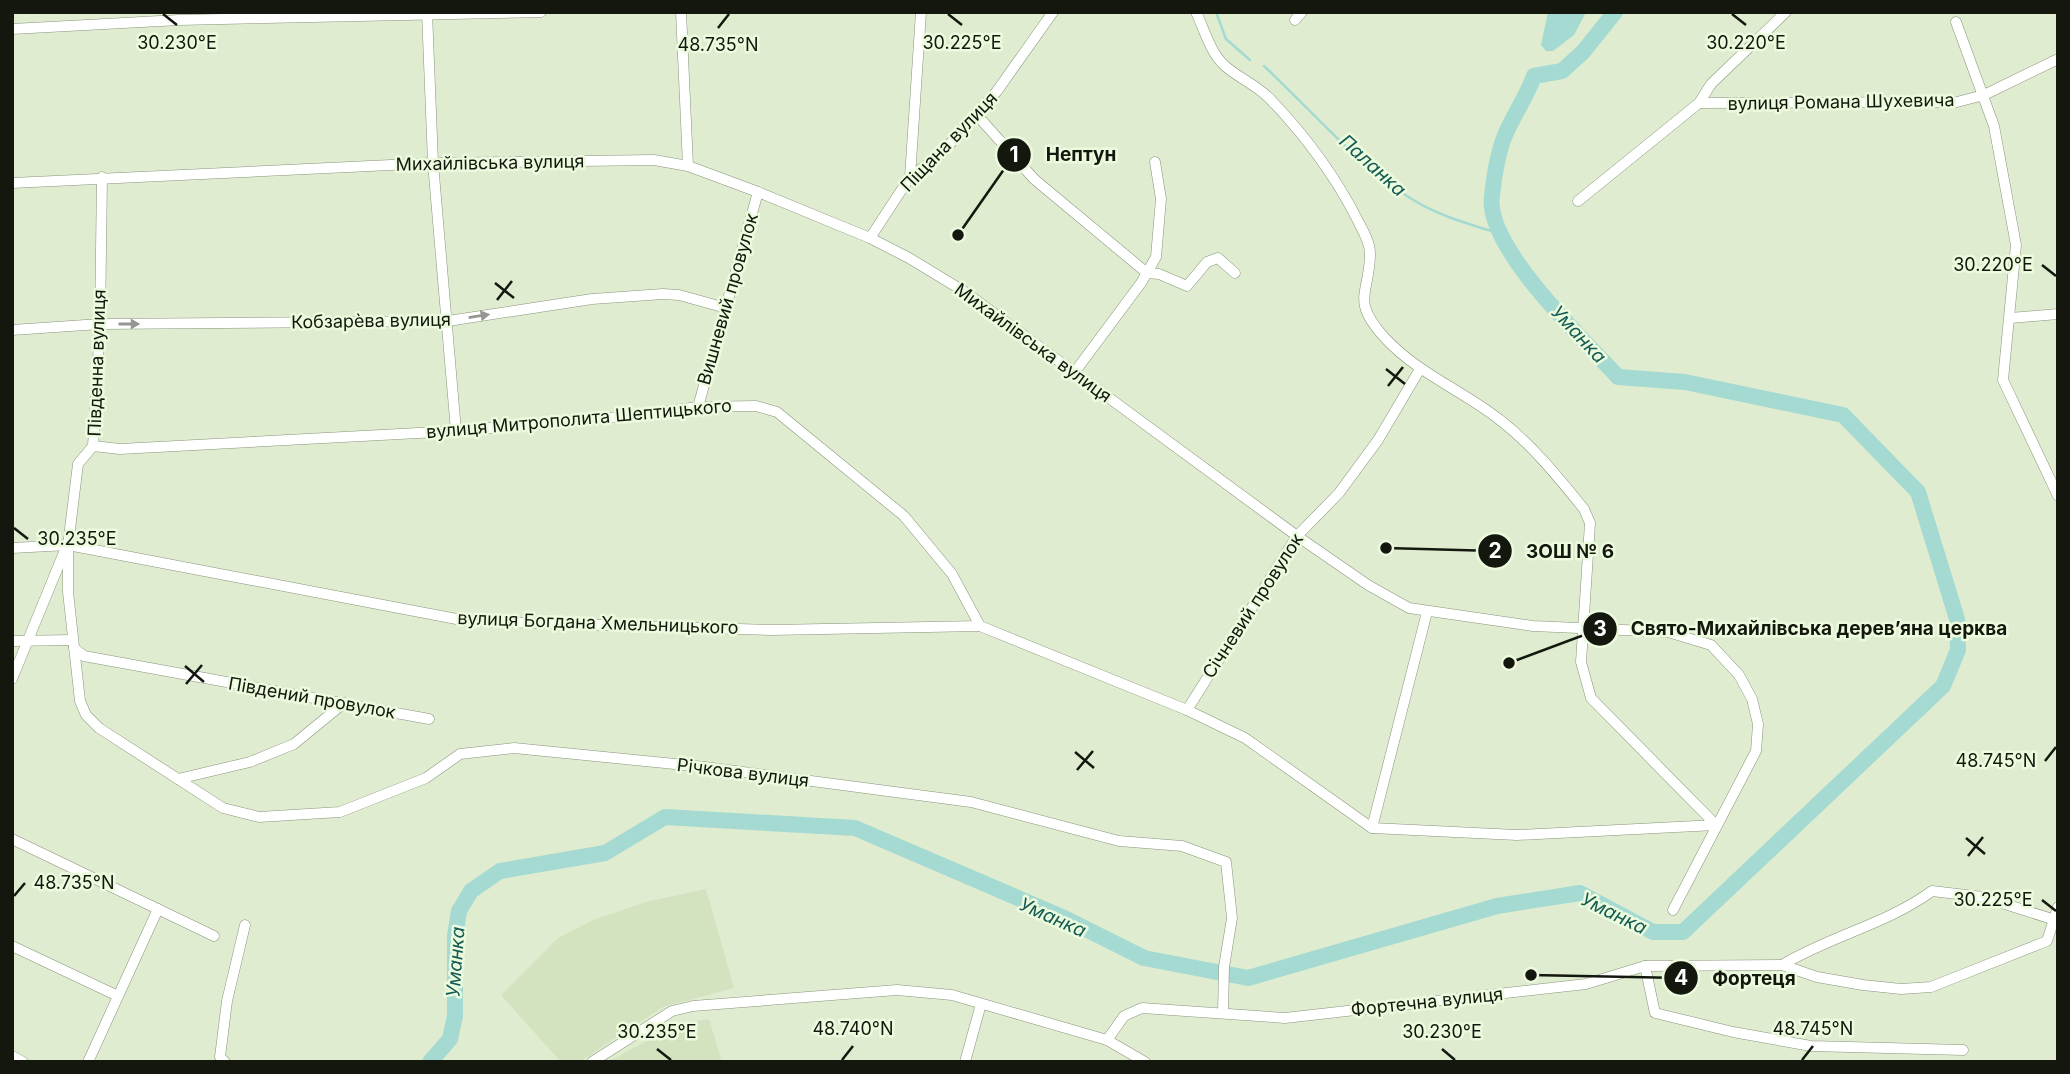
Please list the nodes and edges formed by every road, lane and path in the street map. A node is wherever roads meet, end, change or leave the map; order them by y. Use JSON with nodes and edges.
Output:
{"nodes":[{"id":1,"x":541,"y":12,"type":"edge"},
{"id":2,"x":681,"y":12,"type":"edge"},
{"id":3,"x":921,"y":12,"type":"edge"},
{"id":4,"x":1053,"y":12,"type":"edge"},
{"id":5,"x":1196,"y":12,"type":"edge"},
{"id":6,"x":1786,"y":12,"type":"edge"},
{"id":7,"x":427,"y":14,"type":"edge"},
{"id":8,"x":1956,"y":22,"type":"dead end"},
{"id":9,"x":12,"y":29,"type":"edge"},
{"id":10,"x":2058,"y":59,"type":"edge"},
{"id":11,"x":1984,"y":96,"type":"junction"},
{"id":12,"x":1699,"y":103,"type":"junction"},
{"id":13,"x":976,"y":114,"type":"junction"},
{"id":14,"x":1155,"y":162,"type":"dead end"},
{"id":15,"x":433,"y":163,"type":"junction"},
{"id":16,"x":688,"y":166,"type":"junction"},
{"id":17,"x":102,"y":177,"type":"junction"},
{"id":18,"x":910,"y":177,"type":"junction"},
{"id":19,"x":12,"y":183,"type":"edge"},
{"id":20,"x":758,"y":192,"type":"junction"},
{"id":21,"x":1578,"y":201,"type":"dead end"},
{"id":22,"x":870,"y":237,"type":"junction"},
{"id":23,"x":1147,"y":273,"type":"junction"},
{"id":24,"x":1235,"y":274,"type":"dead end"},
{"id":25,"x":726,"y":308,"type":"junction"},
{"id":26,"x":2058,"y":314,"type":"edge"},
{"id":27,"x":2010,"y":318,"type":"junction"},
{"id":28,"x":448,"y":321,"type":"junction"},
{"id":29,"x":100,"y":324,"type":"junction"},
{"id":30,"x":12,"y":330,"type":"edge"},
{"id":31,"x":1420,"y":369,"type":"junction"},
{"id":32,"x":1074,"y":373,"type":"junction"},
{"id":33,"x":698,"y":407,"type":"junction"},
{"id":34,"x":456,"y":431,"type":"junction"},
{"id":35,"x":93,"y":446,"type":"junction"},
{"id":36,"x":2058,"y":496,"type":"edge"},
{"id":37,"x":1297,"y":536,"type":"junction"},
{"id":38,"x":68,"y":545,"type":"junction"},
{"id":39,"x":12,"y":548,"type":"edge"},
{"id":40,"x":1427,"y":612,"type":"junction"},
{"id":41,"x":981,"y":626,"type":"junction"},
{"id":42,"x":1584,"y":629,"type":"junction"},
{"id":43,"x":30,"y":639,"type":"junction"},
{"id":44,"x":12,"y":640,"type":"edge"},
{"id":45,"x":73,"y":644,"type":"junction"},
{"id":46,"x":12,"y":679,"type":"edge"},
{"id":47,"x":344,"y":703,"type":"junction"},
{"id":48,"x":1187,"y":710,"type":"junction"},
{"id":49,"x":429,"y":719,"type":"dead end"},
{"id":50,"x":178,"y":779,"type":"junction"},
{"id":51,"x":259,"y":817,"type":"joint"},
{"id":52,"x":1716,"y":825,"type":"junction"},
{"id":53,"x":1372,"y":828,"type":"junction"},
{"id":54,"x":12,"y":839,"type":"edge"},
{"id":55,"x":2058,"y":907,"type":"edge"},
{"id":56,"x":158,"y":909,"type":"junction"},
{"id":57,"x":1674,"y":910,"type":"dead end"},
{"id":58,"x":2052,"y":919,"type":"junction"},
{"id":59,"x":246,"y":925,"type":"dead end"},
{"id":60,"x":214,"y":936,"type":"dead end"},
{"id":61,"x":12,"y":946,"type":"edge"},
{"id":62,"x":1782,"y":965,"type":"junction"},
{"id":63,"x":1645,"y":966,"type":"junction"},
{"id":64,"x":118,"y":996,"type":"junction"},
{"id":65,"x":981,"y":1003,"type":"junction"},
{"id":66,"x":1223,"y":1013,"type":"junction"},
{"id":67,"x":1107,"y":1040,"type":"junction"},
{"id":68,"x":1963,"y":1050,"type":"dead end"},
{"id":69,"x":12,"y":1056,"type":"edge"},
{"id":70,"x":23,"y":1062,"type":"edge"},
{"id":71,"x":88,"y":1062,"type":"edge"},
{"id":72,"x":225,"y":1062,"type":"edge"},
{"id":73,"x":592,"y":1062,"type":"edge"},
{"id":74,"x":965,"y":1062,"type":"edge"},
{"id":75,"x":1145,"y":1062,"type":"edge"}],
"edges":[{"from":1,"to":7,"type":"street"},
{"from":2,"to":16,"type":"street"},
{"from":3,"to":18,"type":"street"},
{"from":4,"to":13,"type":"street","name":"Піщана вулиця"},
{"from":5,"to":31,"type":"street"},
{"from":6,"to":12,"type":"street"},
{"from":7,"to":9,"type":"street"},
{"from":7,"to":15,"type":"street"},
{"from":8,"to":11,"type":"street"},
{"from":10,"to":11,"type":"street","name":"вулиця Романа Шухевича"},
{"from":11,"to":12,"type":"street","name":"вулиця Романа Шухевича"},
{"from":11,"to":27,"type":"street"},
{"from":12,"to":21,"type":"street"},
{"from":13,"to":18,"type":"street","name":"Піщана вулиця"},
{"from":13,"to":23,"type":"street"},
{"from":14,"to":23,"type":"street"},
{"from":15,"to":16,"type":"street","name":"Михайлівська вулиця"},
{"from":15,"to":17,"type":"street","name":"Михайлівська вулиця"},
{"from":15,"to":28,"type":"street"},
{"from":16,"to":20,"type":"street","name":"Михайлівська вулиця"},
{"from":17,"to":19,"type":"street","name":"Михайлівська вулиця"},
{"from":17,"to":29,"type":"street","name":"Південна вулиця"},
{"from":18,"to":22,"type":"street","name":"Піщана вулиця"},
{"from":20,"to":22,"type":"street","name":"Михайлівська вулиця"},
{"from":20,"to":25,"type":"street","name":"Вишневий провулок"},
{"from":22,"to":32,"type":"street","name":"Михайлівська вулиця"},
{"from":23,"to":24,"type":"street"},
{"from":23,"to":32,"type":"street"},
{"from":28,"to":25,"type":"street","name":"Кобзарèва вулиця","one_way":true},
{"from":25,"to":33,"type":"street","name":"Вишневий провулок"},
{"from":26,"to":27,"type":"street"},
{"from":27,"to":36,"type":"street"},
{"from":29,"to":28,"type":"street","name":"Кобзарèва вулиця","one_way":true},
{"from":28,"to":34,"type":"street"},
{"from":29,"to":30,"type":"street","name":"Кобзарèва вулиця"},
{"from":29,"to":35,"type":"street","name":"Південна вулиця"},
{"from":31,"to":37,"type":"street","name":"Січневий провулок"},
{"from":31,"to":42,"type":"street"},
{"from":32,"to":37,"type":"street","name":"Михайлівська вулиця"},
{"from":33,"to":34,"type":"street","name":"вулиця Митрополита Шептицького"},
{"from":33,"to":41,"type":"street","name":"вулиця Митрополита Шептицького"},
{"from":34,"to":35,"type":"street","name":"вулиця Митрополита Шептицького"},
{"from":35,"to":38,"type":"street","name":"Південна вулиця"},
{"from":37,"to":40,"type":"street","name":"Михайлівська вулиця"},
{"from":37,"to":48,"type":"street","name":"Січневий провулок"},
{"from":38,"to":39,"type":"street","name":"вулиця Богдана Хмельницького"},
{"from":38,"to":41,"type":"street","name":"вулиця Богдана Хмельницького"},
{"from":38,"to":43,"type":"street"},
{"from":38,"to":45,"type":"street","name":"Південна вулиця"},
{"from":40,"to":42,"type":"street","name":"Михайлівська вулиця"},
{"from":40,"to":53,"type":"street"},
{"from":41,"to":48,"type":"street"},
{"from":42,"to":52,"type":"street"},
{"from":42,"to":52,"type":"street","name":"Михайлівська вулиця"},
{"from":43,"to":44,"type":"street","name":"Південий провулок"},
{"from":43,"to":45,"type":"street","name":"Південий провулок"},
{"from":43,"to":46,"type":"street"},
{"from":45,"to":47,"type":"street","name":"Південий провулок"},
{"from":45,"to":50,"type":"street","name":"Південна вулиця"},
{"from":47,"to":49,"type":"street","name":"Південий провулок"},
{"from":47,"to":50,"type":"street"},
{"from":48,"to":53,"type":"street"},
{"from":50,"to":51,"type":"street","name":"Південна вулиця"},
{"from":51,"to":66,"type":"street","name":"Річкова вулиця"},
{"from":52,"to":53,"type":"street"},
{"from":52,"to":57,"type":"street","name":"Михайлівська вулиця"},
{"from":54,"to":56,"type":"street"},
{"from":55,"to":58,"type":"street","name":"Фортечна вулиця"},
{"from":56,"to":60,"type":"street"},
{"from":56,"to":64,"type":"street"},
{"from":58,"to":62,"type":"street"},
{"from":58,"to":62,"type":"street","name":"Фортечна вулиця"},
{"from":59,"to":72,"type":"street"},
{"from":61,"to":64,"type":"street"},
{"from":62,"to":63,"type":"street","name":"Фортечна вулиця"},
{"from":63,"to":66,"type":"street","name":"Фортечна вулиця"},
{"from":63,"to":68,"type":"street"},
{"from":64,"to":71,"type":"street"},
{"from":65,"to":67,"type":"street"},
{"from":65,"to":73,"type":"street"},
{"from":65,"to":74,"type":"street"},
{"from":66,"to":67,"type":"street","name":"Фортечна вулиця"},
{"from":67,"to":75,"type":"street"},
{"from":69,"to":70,"type":"street"}]}
